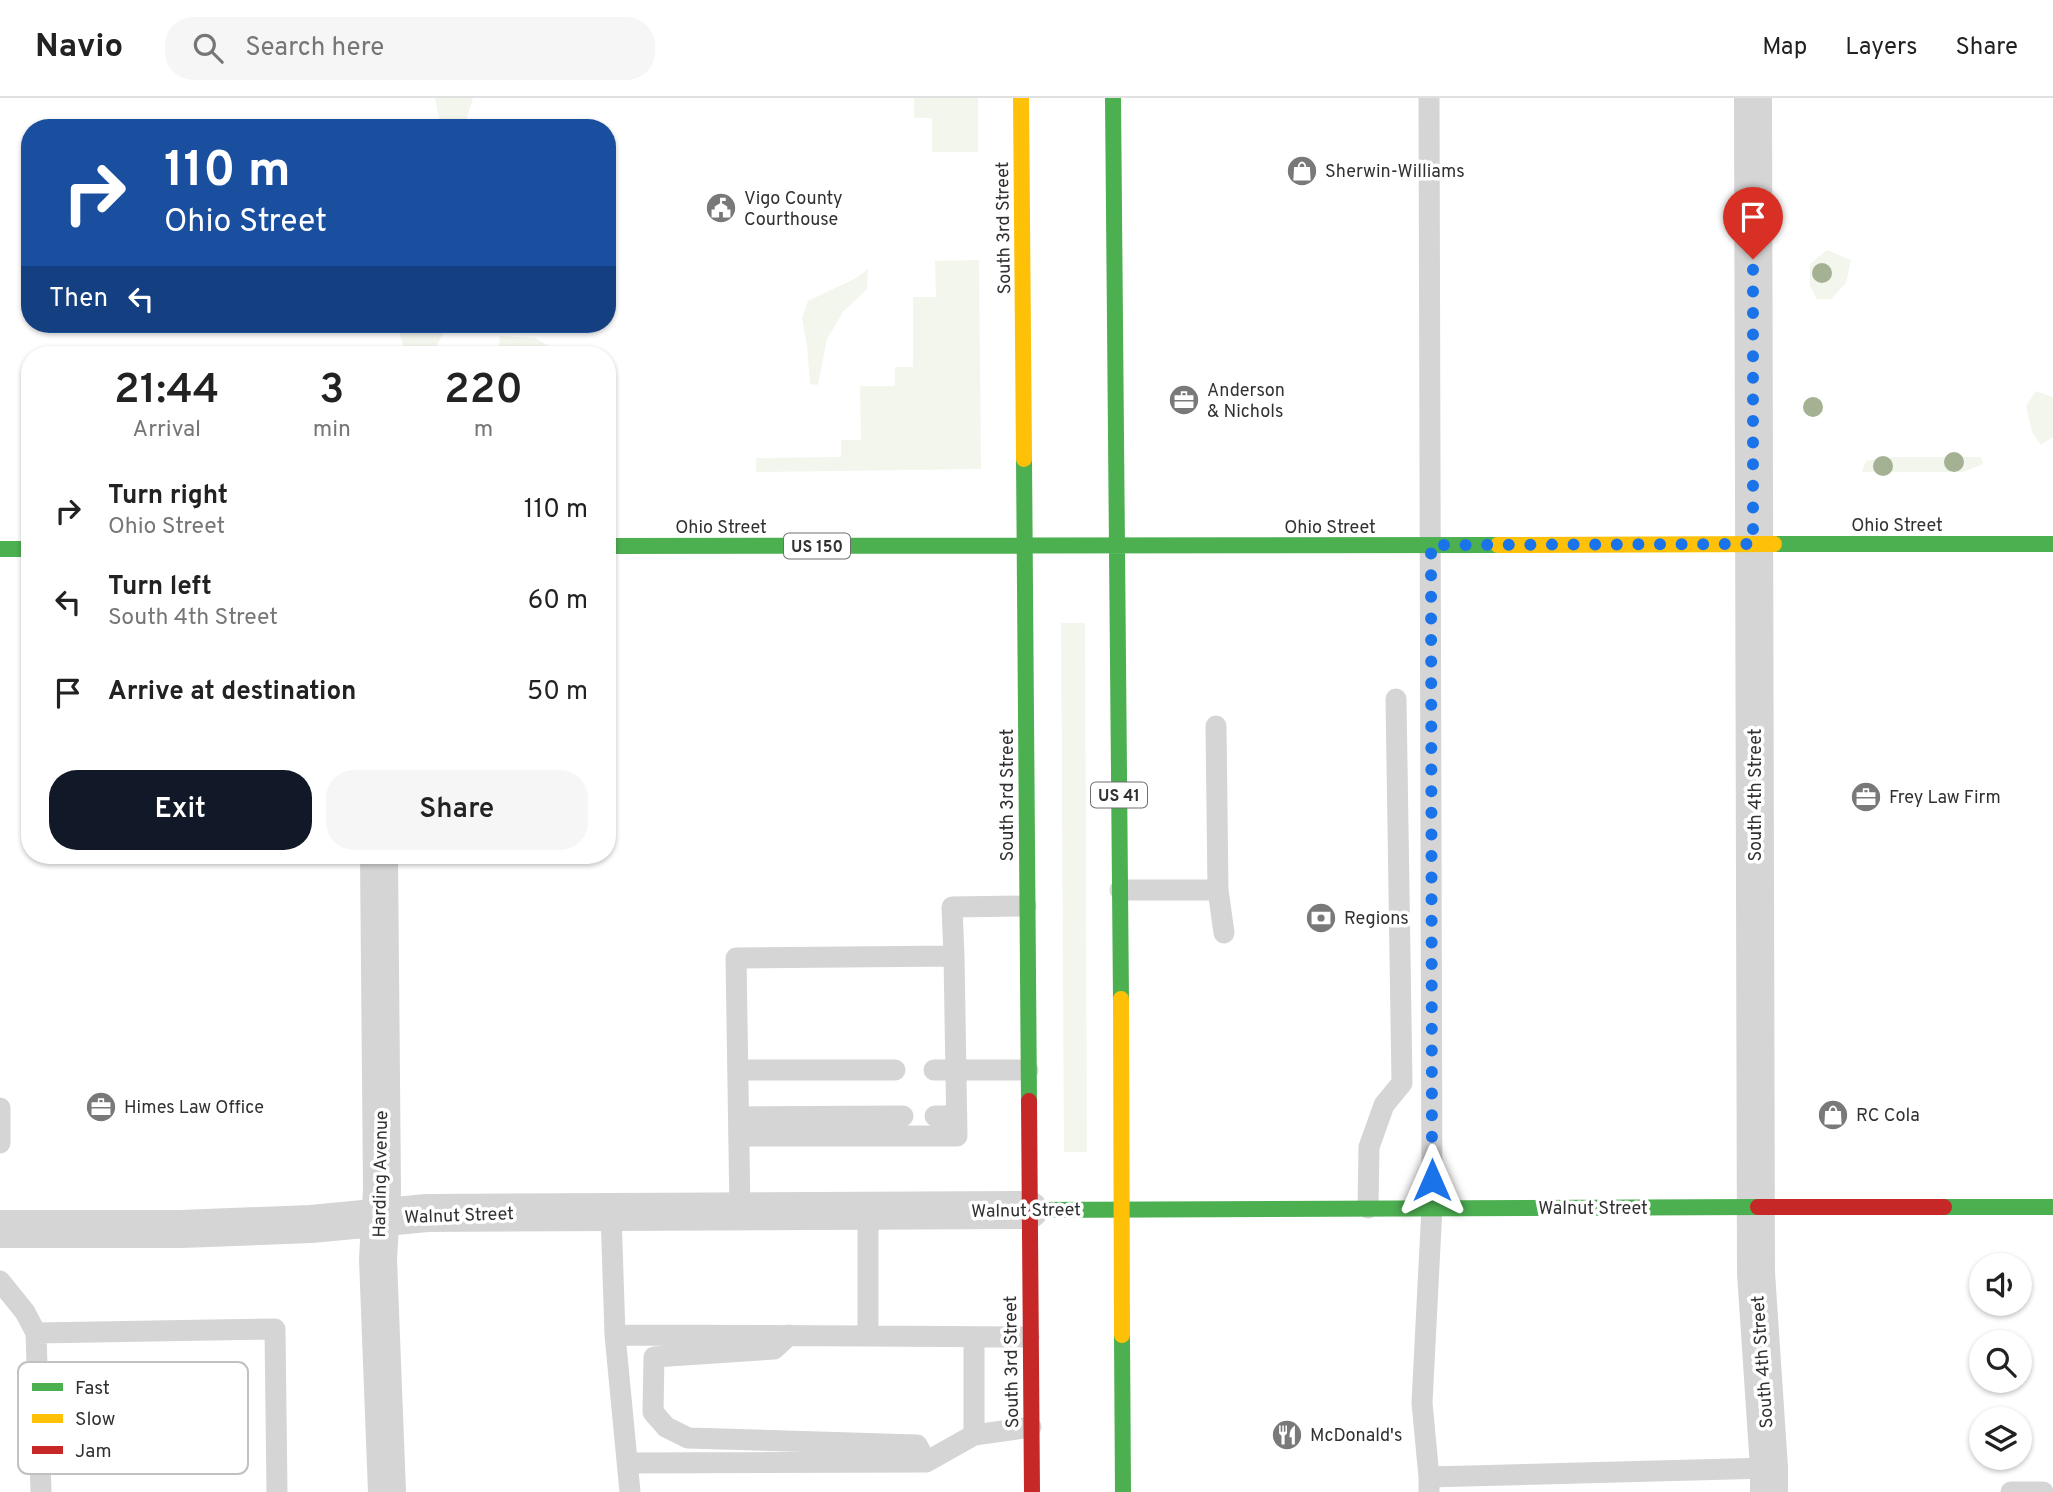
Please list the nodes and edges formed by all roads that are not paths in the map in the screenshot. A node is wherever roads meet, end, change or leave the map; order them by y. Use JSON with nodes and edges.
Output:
{"nodes":[{"id":1,"x":1021,"y":98,"type":"edge"},
{"id":2,"x":1113,"y":98,"type":"edge"},
{"id":3,"x":1429,"y":98,"type":"edge"},
{"id":4,"x":1752,"y":98,"type":"edge"},
{"id":5,"x":1753,"y":544,"type":"junction"},
{"id":6,"x":2053,"y":544,"type":"edge"},
{"id":7,"x":1026,"y":545,"type":"junction"},
{"id":8,"x":1431,"y":545,"type":"junction"},
{"id":9,"x":616,"y":546,"type":"edge"},
{"id":10,"x":1116,"y":547,"type":"junction"},
{"id":11,"x":0,"y":549,"type":"edge"},
{"id":12,"x":21,"y":549,"type":"edge"},
{"id":13,"x":1396,"y":699,"type":"dead end"},
{"id":14,"x":1216,"y":726,"type":"dead end"},
{"id":15,"x":379,"y":864,"type":"edge"},
{"id":16,"x":1121,"y":890,"type":"junction"},
{"id":17,"x":1218,"y":890,"type":"junction"},
{"id":18,"x":1026,"y":906,"type":"junction"},
{"id":19,"x":1224,"y":933,"type":"dead end"},
{"id":20,"x":954,"y":956,"type":"junction"},
{"id":21,"x":738,"y":1070,"type":"junction"},
{"id":22,"x":895,"y":1070,"type":"dead end"},
{"id":23,"x":934,"y":1070,"type":"dead end"},
{"id":24,"x":955,"y":1070,"type":"junction"},
{"id":25,"x":1028,"y":1070,"type":"junction"},
{"id":26,"x":0,"y":1108,"type":"edge"},
{"id":27,"x":903,"y":1116,"type":"dead end"},
{"id":28,"x":935,"y":1116,"type":"dead end"},
{"id":29,"x":956,"y":1116,"type":"junction"},
{"id":30,"x":739,"y":1127,"type":"junction"},
{"id":31,"x":0,"y":1143,"type":"edge"},
{"id":32,"x":1432,"y":1207,"type":"junction"},
{"id":33,"x":2053,"y":1207,"type":"edge"},
{"id":34,"x":1368,"y":1208,"type":"junction"},
{"id":35,"x":1756,"y":1208,"type":"junction"},
{"id":36,"x":1121,"y":1209,"type":"junction"},
{"id":37,"x":1029,"y":1210,"type":"junction"},
{"id":38,"x":740,"y":1212,"type":"junction"},
{"id":39,"x":868,"y":1212,"type":"junction"},
{"id":40,"x":611,"y":1213,"type":"junction"},
{"id":41,"x":380,"y":1218,"type":"junction"},
{"id":42,"x":0,"y":1229,"type":"edge"},
{"id":43,"x":0,"y":1281,"type":"edge"},
{"id":44,"x":36,"y":1333,"type":"junction"},
{"id":45,"x":615,"y":1335,"type":"junction"},
{"id":46,"x":789,"y":1335,"type":"junction"},
{"id":47,"x":868,"y":1336,"type":"junction"},
{"id":48,"x":1029,"y":1337,"type":"junction"},
{"id":49,"x":974,"y":1338,"type":"junction"},
{"id":50,"x":37,"y":1362,"type":"edge"},
{"id":51,"x":1031,"y":1427,"type":"junction"},
{"id":52,"x":974,"y":1435,"type":"junction"},
{"id":53,"x":629,"y":1462,"type":"junction"},
{"id":54,"x":926,"y":1462,"type":"junction"},
{"id":55,"x":40,"y":1474,"type":"edge"},
{"id":56,"x":1769,"y":1480,"type":"edge"},
{"id":57,"x":1429,"y":1484,"type":"edge"},
{"id":58,"x":41,"y":1492,"type":"edge"},
{"id":59,"x":277,"y":1492,"type":"edge"},
{"id":60,"x":387,"y":1492,"type":"edge"},
{"id":61,"x":630,"y":1492,"type":"edge"},
{"id":62,"x":1031,"y":1492,"type":"edge"},
{"id":63,"x":1122,"y":1492,"type":"edge"},
{"id":64,"x":2011,"y":1492,"type":"edge"},
{"id":65,"x":2043,"y":1492,"type":"edge"}],
"edges":[{"from":1,"to":7,"type":"main road","name":"South 3rd Street"},
{"from":2,"to":10,"type":"main road","number":"US 41"},
{"from":3,"to":8,"type":"lane"},
{"from":4,"to":5,"type":"street","name":"South 4th Street"},
{"from":5,"to":6,"type":"main road","name":"Ohio Street"},
{"from":5,"to":8,"type":"main road","name":"Ohio Street"},
{"from":5,"to":35,"type":"street","name":"South 4th Street"},
{"from":7,"to":9,"type":"main road","name":"Ohio Street","number":"US 150"},
{"from":7,"to":10,"type":"main road","name":"Ohio Street"},
{"from":7,"to":18,"type":"main road","name":"South 3rd Street"},
{"from":8,"to":10,"type":"main road","name":"Ohio Street"},
{"from":8,"to":32,"type":"lane"},
{"from":10,"to":16,"type":"main road","number":"US 41"},
{"from":11,"to":12,"type":"main road"},
{"from":13,"to":34,"type":"lane"},
{"from":14,"to":17,"type":"lane"},
{"from":15,"to":41,"type":"street","name":"Harding Avenue"},
{"from":16,"to":17,"type":"lane"},
{"from":16,"to":36,"type":"main road","number":"US 41"},
{"from":17,"to":19,"type":"lane"},
{"from":18,"to":20,"type":"lane"},
{"from":18,"to":25,"type":"main road","name":"South 3rd Street"},
{"from":20,"to":21,"type":"lane"},
{"from":20,"to":24,"type":"lane"},
{"from":21,"to":22,"type":"lane"},
{"from":21,"to":30,"type":"lane"},
{"from":23,"to":24,"type":"lane"},
{"from":24,"to":25,"type":"lane"},
{"from":24,"to":29,"type":"lane"},
{"from":25,"to":37,"type":"main road","name":"South 3rd Street"},
{"from":26,"to":31,"type":"lane"},
{"from":27,"to":30,"type":"lane"},
{"from":28,"to":29,"type":"lane"},
{"from":29,"to":30,"type":"lane"},
{"from":30,"to":38,"type":"lane"},
{"from":32,"to":34,"type":"main road","name":"Walnut Street"},
{"from":32,"to":35,"type":"main road","name":"Walnut Street"},
{"from":32,"to":57,"type":"lane"},
{"from":33,"to":35,"type":"main road","name":"Walnut Street"},
{"from":34,"to":36,"type":"main road","name":"Walnut Street"},
{"from":35,"to":56,"type":"street","name":"South 4th Street"},
{"from":36,"to":37,"type":"main road","name":"Walnut Street"},
{"from":36,"to":63,"type":"main road","number":"US 41"},
{"from":37,"to":39,"type":"street","name":"Walnut Street"},
{"from":37,"to":48,"type":"main road","name":"South 3rd Street"},
{"from":38,"to":39,"type":"street","name":"Walnut Street"},
{"from":38,"to":40,"type":"street","name":"Walnut Street"},
{"from":39,"to":47,"type":"lane"},
{"from":40,"to":41,"type":"street","name":"Walnut Street"},
{"from":40,"to":45,"type":"lane"},
{"from":41,"to":42,"type":"street","name":"Walnut Street"},
{"from":41,"to":60,"type":"street","name":"Harding Avenue"},
{"from":43,"to":44,"type":"lane"},
{"from":44,"to":50,"type":"lane"},
{"from":44,"to":59,"type":"lane"},
{"from":45,"to":46,"type":"lane"},
{"from":45,"to":53,"type":"lane"},
{"from":46,"to":47,"type":"lane"},
{"from":46,"to":54,"type":"lane"},
{"from":47,"to":49,"type":"lane"},
{"from":48,"to":49,"type":"lane"},
{"from":48,"to":51,"type":"main road","name":"South 3rd Street"},
{"from":49,"to":52,"type":"lane"},
{"from":51,"to":52,"type":"lane"},
{"from":51,"to":62,"type":"main road","name":"South 3rd Street"},
{"from":52,"to":54,"type":"lane"},
{"from":53,"to":54,"type":"lane"},
{"from":53,"to":61,"type":"lane"},
{"from":55,"to":58,"type":"lane"},
{"from":56,"to":57,"type":"lane"},
{"from":64,"to":65,"type":"lane"}]}
